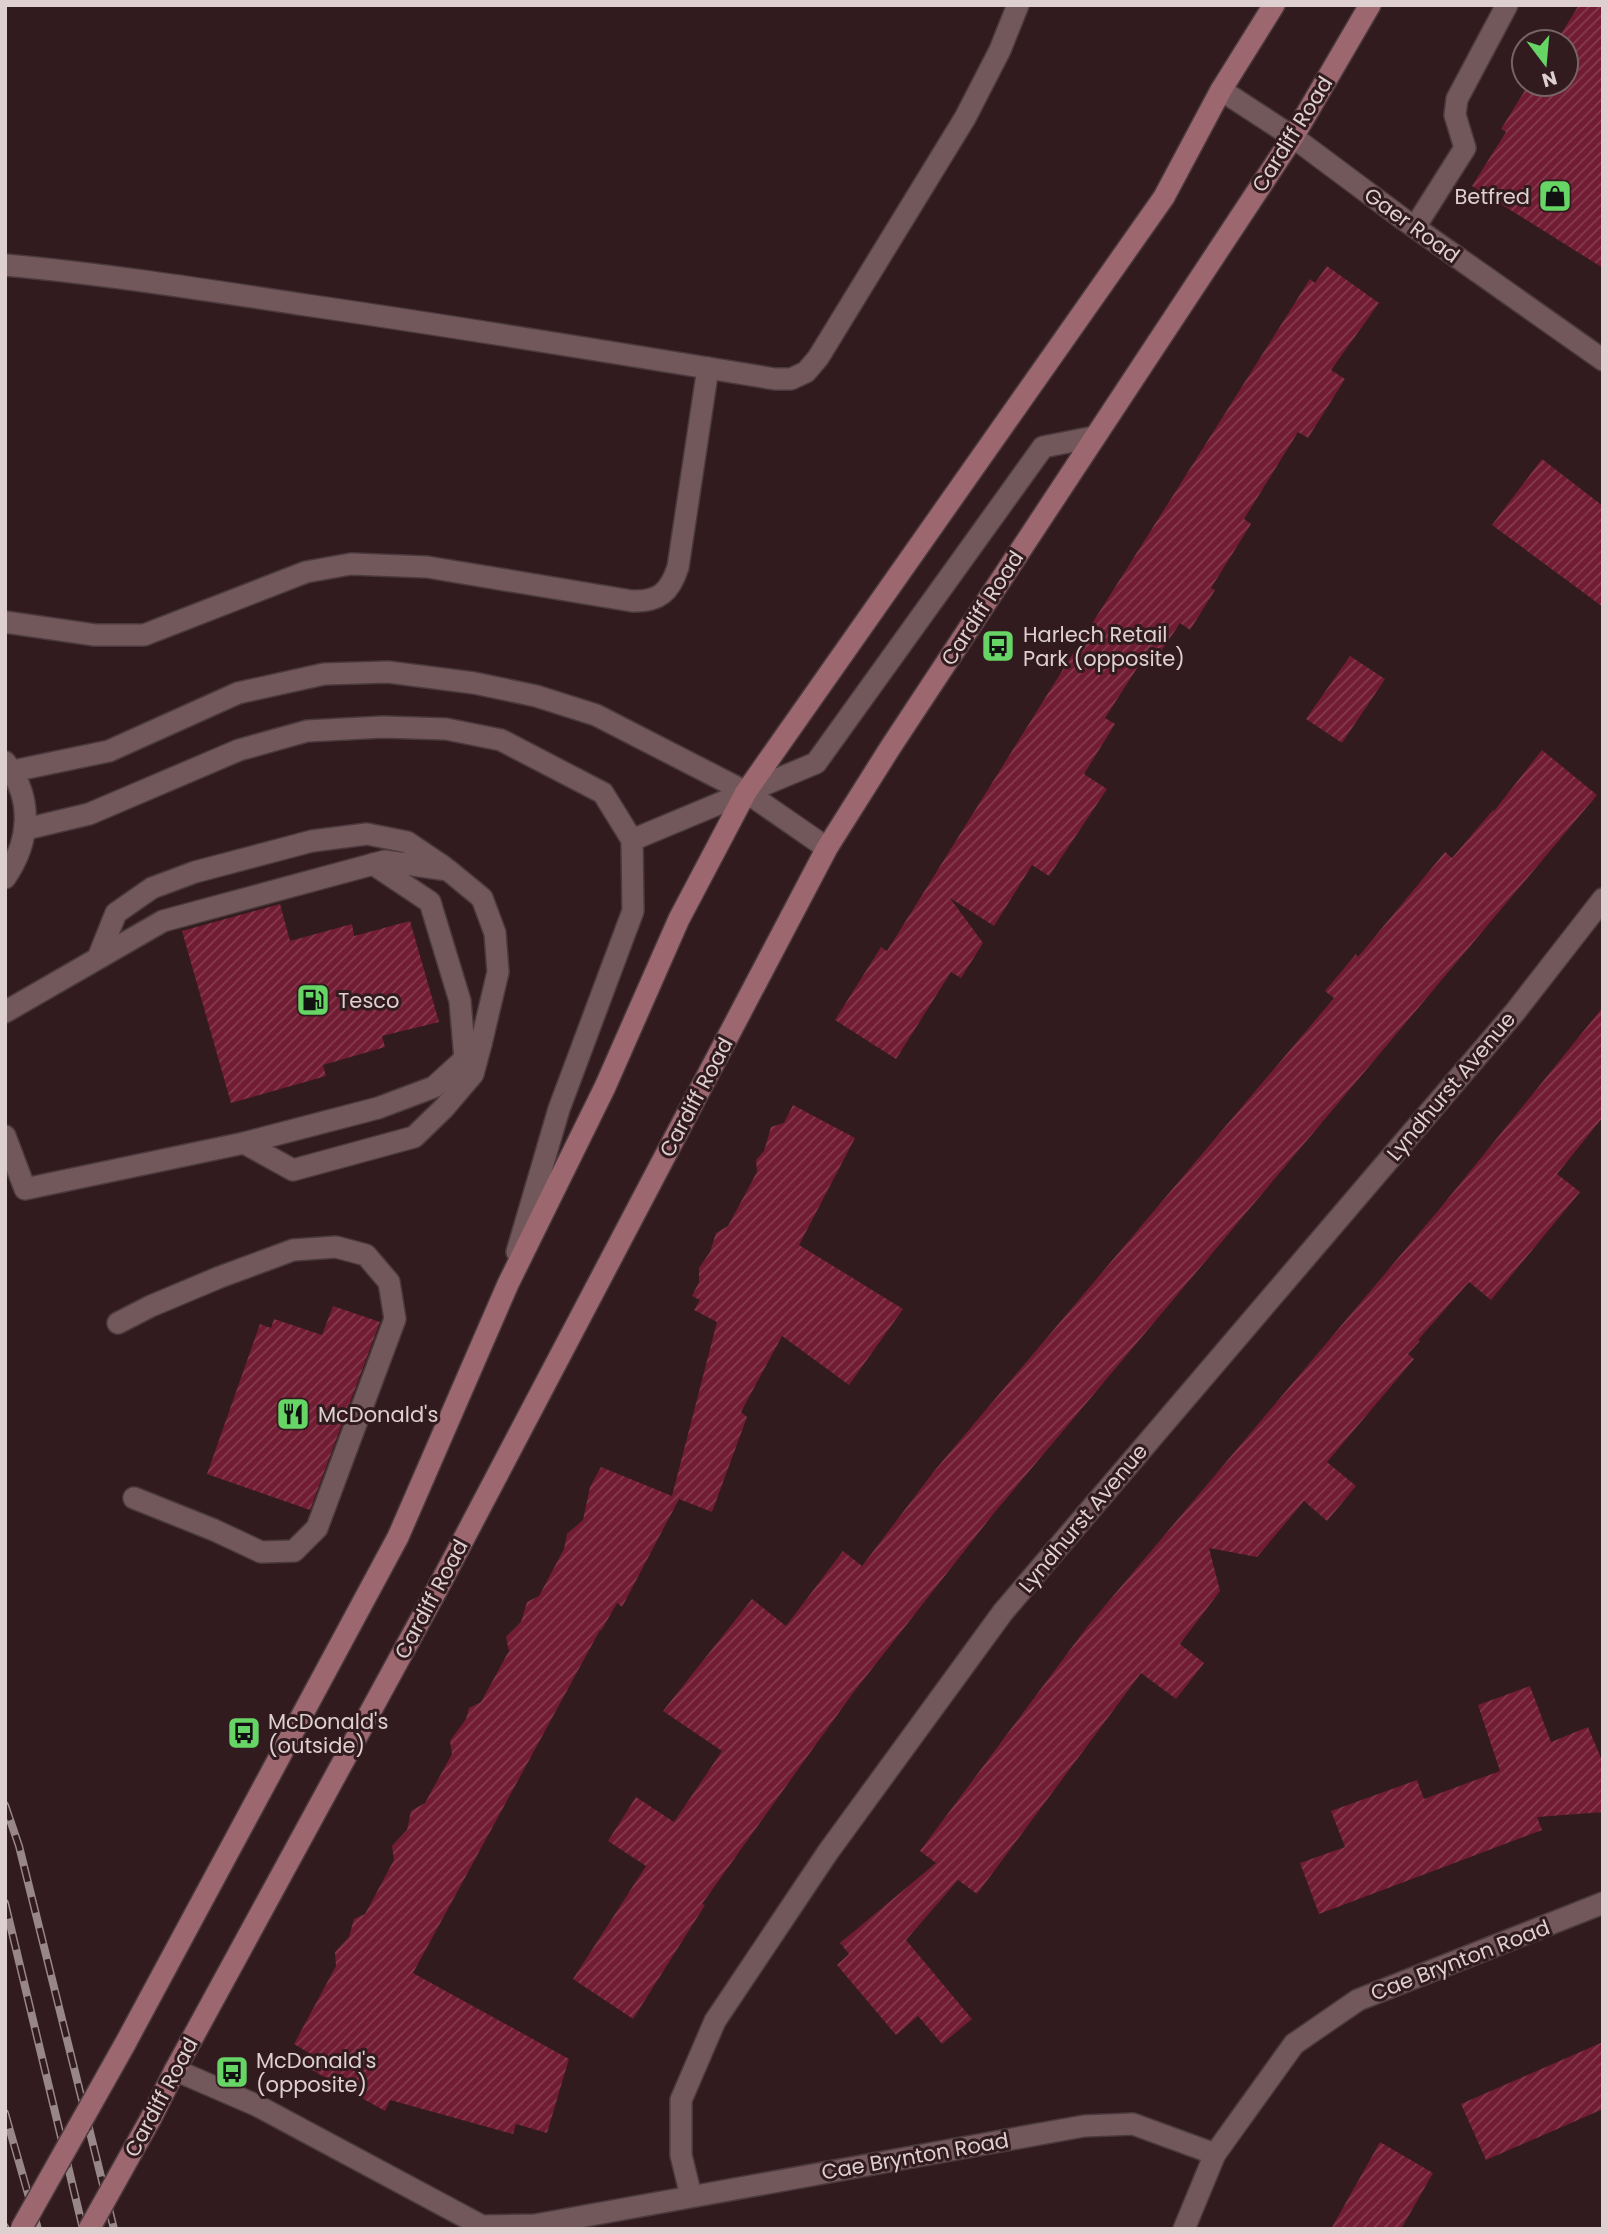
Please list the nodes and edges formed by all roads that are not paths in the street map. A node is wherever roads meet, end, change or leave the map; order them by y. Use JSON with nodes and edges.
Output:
{"nodes":[{"id":1,"x":1018,"y":5,"type":"edge"},
{"id":2,"x":1274,"y":5,"type":"edge"},
{"id":3,"x":1370,"y":5,"type":"edge"},
{"id":4,"x":1507,"y":5,"type":"edge"},
{"id":5,"x":1222,"y":90,"type":"junction"},
{"id":6,"x":1293,"y":137,"type":"junction"},
{"id":7,"x":1415,"y":227,"type":"junction"},
{"id":8,"x":5,"y":265,"type":"edge"},
{"id":9,"x":1602,"y":358,"type":"edge"},
{"id":10,"x":708,"y":368,"type":"junction"},
{"id":11,"x":1094,"y":437,"type":"junction"},
{"id":12,"x":5,"y":622,"type":"edge"},
{"id":13,"x":9,"y":766,"type":"edge"},
{"id":14,"x":746,"y":792,"type":"junction"},
{"id":15,"x":26,"y":829,"type":"junction"},
{"id":16,"x":632,"y":840,"type":"junction"},
{"id":17,"x":827,"y":848,"type":"junction"},
{"id":18,"x":373,"y":864,"type":"junction"},
{"id":19,"x":448,"y":870,"type":"junction"},
{"id":20,"x":5,"y":878,"type":"edge"},
{"id":21,"x":1603,"y":900,"type":"edge"},
{"id":22,"x":98,"y":958,"type":"junction"},
{"id":23,"x":5,"y":1012,"type":"edge"},
{"id":24,"x":473,"y":1051,"type":"junction"},
{"id":25,"x":5,"y":1136,"type":"edge"},
{"id":26,"x":244,"y":1143,"type":"junction"},
{"id":27,"x":508,"y":1284,"type":"junction"},
{"id":28,"x":118,"y":1323,"type":"dead end"},
{"id":29,"x":134,"y":1499,"type":"dead end"},
{"id":30,"x":1603,"y":1903,"type":"edge"},
{"id":31,"x":175,"y":2070,"type":"junction"},
{"id":32,"x":1215,"y":2154,"type":"junction"},
{"id":33,"x":691,"y":2196,"type":"junction"},
{"id":34,"x":535,"y":2227,"type":"edge"},
{"id":35,"x":22,"y":2229,"type":"edge"},
{"id":36,"x":89,"y":2229,"type":"edge"},
{"id":37,"x":1184,"y":2229,"type":"edge"}],
"edges":[{"from":1,"to":10,"type":"street"},
{"from":2,"to":5,"type":"main road"},
{"from":3,"to":6,"type":"main road","name":"Cardiff Road"},
{"from":4,"to":7,"type":"street"},
{"from":5,"to":6,"type":"street","name":"Gaer Road"},
{"from":5,"to":14,"type":"main road"},
{"from":6,"to":7,"type":"street","name":"Gaer Road"},
{"from":6,"to":11,"type":"main road","name":"Cardiff Road"},
{"from":7,"to":9,"type":"street","name":"Gaer Road"},
{"from":8,"to":10,"type":"street"},
{"from":10,"to":12,"type":"street"},
{"from":11,"to":14,"type":"street"},
{"from":11,"to":17,"type":"main road","name":"Cardiff Road"},
{"from":13,"to":14,"type":"street"},
{"from":13,"to":15,"type":"street"},
{"from":14,"to":16,"type":"street"},
{"from":14,"to":17,"type":"street"},
{"from":14,"to":27,"type":"main road"},
{"from":15,"to":16,"type":"street"},
{"from":15,"to":20,"type":"street"},
{"from":16,"to":27,"type":"street"},
{"from":17,"to":31,"type":"main road","name":"Cardiff Road"},
{"from":18,"to":19,"type":"street"},
{"from":18,"to":22,"type":"street"},
{"from":18,"to":24,"type":"street"},
{"from":19,"to":22,"type":"street"},
{"from":19,"to":24,"type":"street"},
{"from":21,"to":33,"type":"street","name":"Lyndhurst Avenue"},
{"from":22,"to":23,"type":"street"},
{"from":24,"to":26,"type":"street"},
{"from":24,"to":26,"type":"street"},
{"from":25,"to":26,"type":"street"},
{"from":27,"to":35,"type":"main road","bridge":true},
{"from":28,"to":29,"type":"street"},
{"from":30,"to":32,"type":"street","name":"Cae Brynton Road"},
{"from":31,"to":34,"type":"street","name":"Cae Brynton Road"},
{"from":31,"to":36,"type":"main road","name":"Cardiff Road","bridge":true},
{"from":32,"to":33,"type":"street","name":"Cae Brynton Road"},
{"from":32,"to":37,"type":"street"},
{"from":33,"to":34,"type":"street","name":"Cae Brynton Road"}]}
